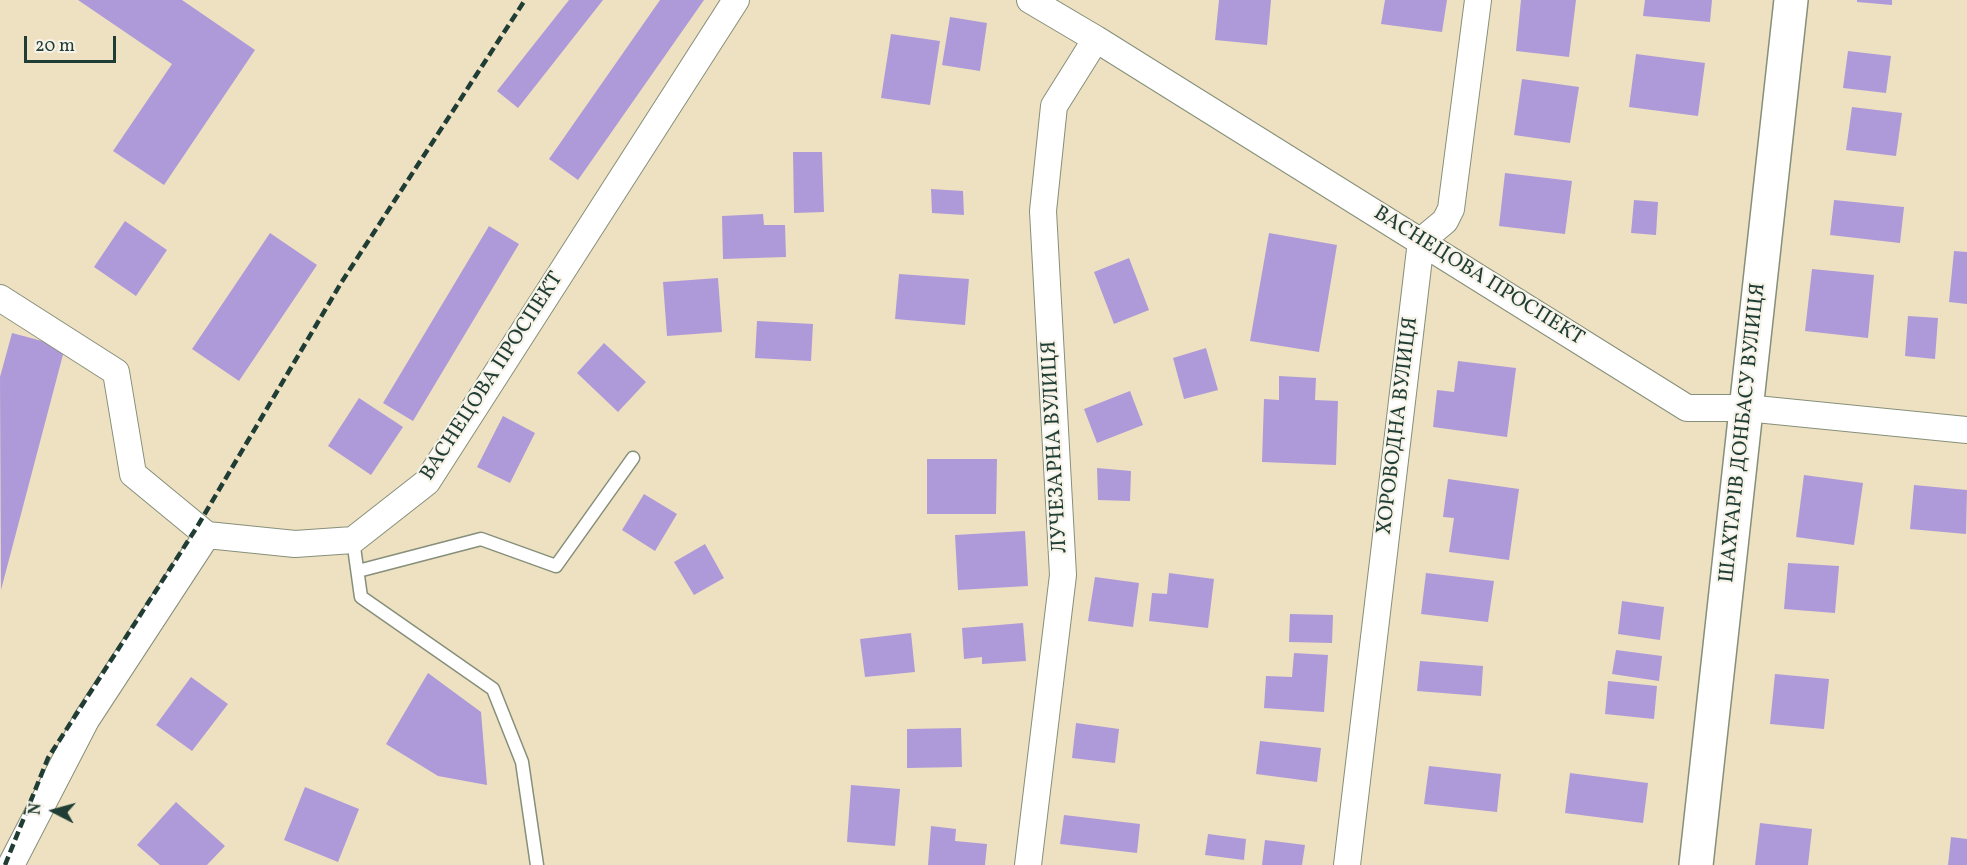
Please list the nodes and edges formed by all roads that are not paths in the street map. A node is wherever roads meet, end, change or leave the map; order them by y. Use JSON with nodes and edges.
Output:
{"nodes":[{"id":1,"x":736,"y":0,"type":"edge"},
{"id":2,"x":1030,"y":0,"type":"edge"},
{"id":3,"x":1478,"y":0,"type":"edge"},
{"id":4,"x":1791,"y":0,"type":"edge"},
{"id":5,"x":1096,"y":39,"type":"junction"},
{"id":6,"x":1421,"y":241,"type":"junction"},
{"id":7,"x":0,"y":298,"type":"edge"},
{"id":8,"x":1746,"y":408,"type":"junction"},
{"id":9,"x":1967,"y":430,"type":"edge"},
{"id":10,"x":633,"y":458,"type":"dead end"},
{"id":11,"x":207,"y":535,"type":"junction"},
{"id":12,"x":353,"y":540,"type":"junction"},
{"id":13,"x":358,"y":571,"type":"junction"},
{"id":14,"x":11,"y":865,"type":"edge"},
{"id":15,"x":537,"y":865,"type":"edge"},
{"id":16,"x":1028,"y":865,"type":"edge"},
{"id":17,"x":1347,"y":865,"type":"edge"},
{"id":18,"x":1695,"y":865,"type":"edge"}],
"edges":[{"from":1,"to":12,"type":"street","name":"ВАСНЕЦОВА ПРОСПЕКТ"},
{"from":2,"to":5,"type":"street","name":"ВАСНЕЦОВА ПРОСПЕКТ"},
{"from":3,"to":6,"type":"street"},
{"from":4,"to":8,"type":"street","name":"ШАХТАРІВ ДОНБАСУ ВУЛИЦЯ"},
{"from":5,"to":6,"type":"street","name":"ВАСНЕЦОВА ПРОСПЕКТ"},
{"from":5,"to":16,"type":"street","name":"ЛУЧЕЗАРНА ВУЛИЦЯ"},
{"from":6,"to":8,"type":"street","name":"ВАСНЕЦОВА ПРОСПЕКТ"},
{"from":6,"to":17,"type":"street","name":"ХОРОВОДНА ВУЛИЦЯ"},
{"from":7,"to":11,"type":"street"},
{"from":8,"to":9,"type":"street","name":"ВАСНЕЦОВА ПРОСПЕКТ"},
{"from":8,"to":18,"type":"street","name":"ШАХТАРІВ ДОНБАСУ ВУЛИЦЯ"},
{"from":10,"to":13,"type":"lane"},
{"from":11,"to":12,"type":"street"},
{"from":11,"to":14,"type":"street"},
{"from":12,"to":13,"type":"lane"},
{"from":13,"to":15,"type":"lane"}]}
